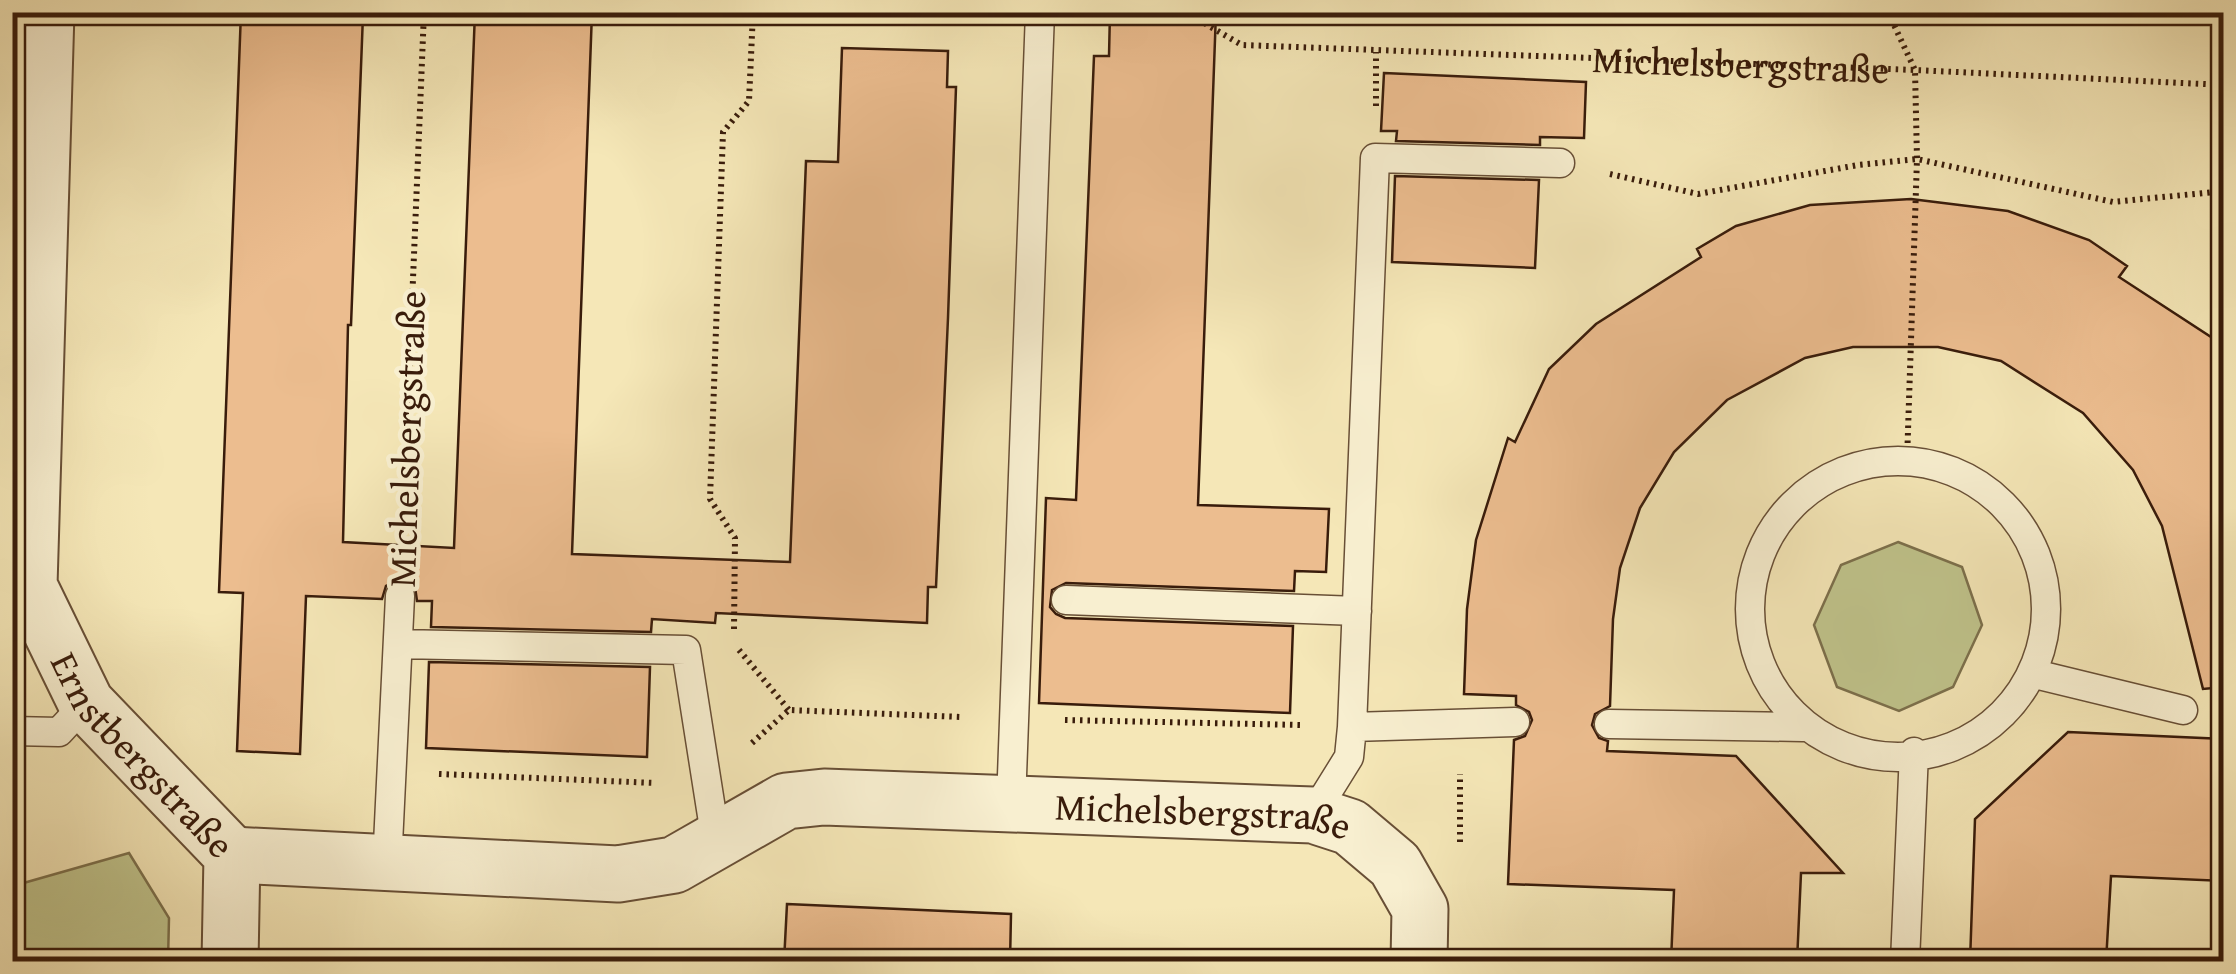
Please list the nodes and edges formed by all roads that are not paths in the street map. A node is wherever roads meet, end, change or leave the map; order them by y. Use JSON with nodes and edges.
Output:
{"nodes":[{"id":1,"x":46,"y":12,"type":"edge"},
{"id":2,"x":1040,"y":12,"type":"edge"},
{"id":3,"x":1560,"y":163,"type":"road end"},
{"id":4,"x":400,"y":596,"type":"road end"},
{"id":5,"x":1066,"y":600,"type":"dead end"},
{"id":6,"x":1357,"y":611,"type":"junction"},
{"id":7,"x":398,"y":644,"type":"junction"},
{"id":8,"x":2035,"y":674,"type":"junction"},
{"id":9,"x":86,"y":703,"type":"junction"},
{"id":10,"x":2183,"y":710,"type":"dead end"},
{"id":11,"x":1514,"y":722,"type":"dead end"},
{"id":12,"x":1609,"y":724,"type":"dead end"},
{"id":13,"x":1352,"y":727,"type":"junction"},
{"id":14,"x":1803,"y":727,"type":"junction"},
{"id":15,"x":12,"y":732,"type":"edge"},
{"id":16,"x":1914,"y":752,"type":"junction"},
{"id":17,"x":1011,"y":802,"type":"junction"},
{"id":18,"x":1313,"y":816,"type":"junction"},
{"id":19,"x":716,"y":841,"type":"junction"},
{"id":20,"x":232,"y":855,"type":"junction"},
{"id":21,"x":387,"y":864,"type":"junction"},
{"id":22,"x":1420,"y":935,"type":"edge"},
{"id":23,"x":230,"y":962,"type":"edge"},
{"id":24,"x":1905,"y":962,"type":"edge"}],
"edges":[{"from":1,"to":9,"type":"street","name":"Ernstbergstraße"},
{"from":2,"to":17,"type":"lane","name":"Michelsbergstraße"},
{"from":3,"to":6,"type":"lane"},
{"from":4,"to":7,"type":"lane","name":"Michelsbergstraße"},
{"from":5,"to":6,"type":"lane"},
{"from":6,"to":13,"type":"lane"},
{"from":7,"to":19,"type":"lane"},
{"from":7,"to":21,"type":"lane","name":"Michelsbergstraße"},
{"from":8,"to":10,"type":"lane"},
{"from":8,"to":14,"type":"lane"},
{"from":8,"to":16,"type":"lane"},
{"from":9,"to":15,"type":"lane"},
{"from":9,"to":20,"type":"street","name":"Ernstbergstraße"},
{"from":11,"to":13,"type":"lane"},
{"from":12,"to":14,"type":"lane"},
{"from":13,"to":18,"type":"lane"},
{"from":14,"to":16,"type":"lane"},
{"from":16,"to":24,"type":"lane"},
{"from":17,"to":18,"type":"street","name":"Michelsbergstraße"},
{"from":17,"to":19,"type":"street","name":"Michelsbergstraße"},
{"from":18,"to":22,"type":"street","name":"Michelsbergstraße"},
{"from":19,"to":21,"type":"street","name":"Michelsbergstraße"},
{"from":20,"to":21,"type":"street","name":"Michelsbergstraße"},
{"from":20,"to":23,"type":"street","name":"Ernstbergstraße"}]}
